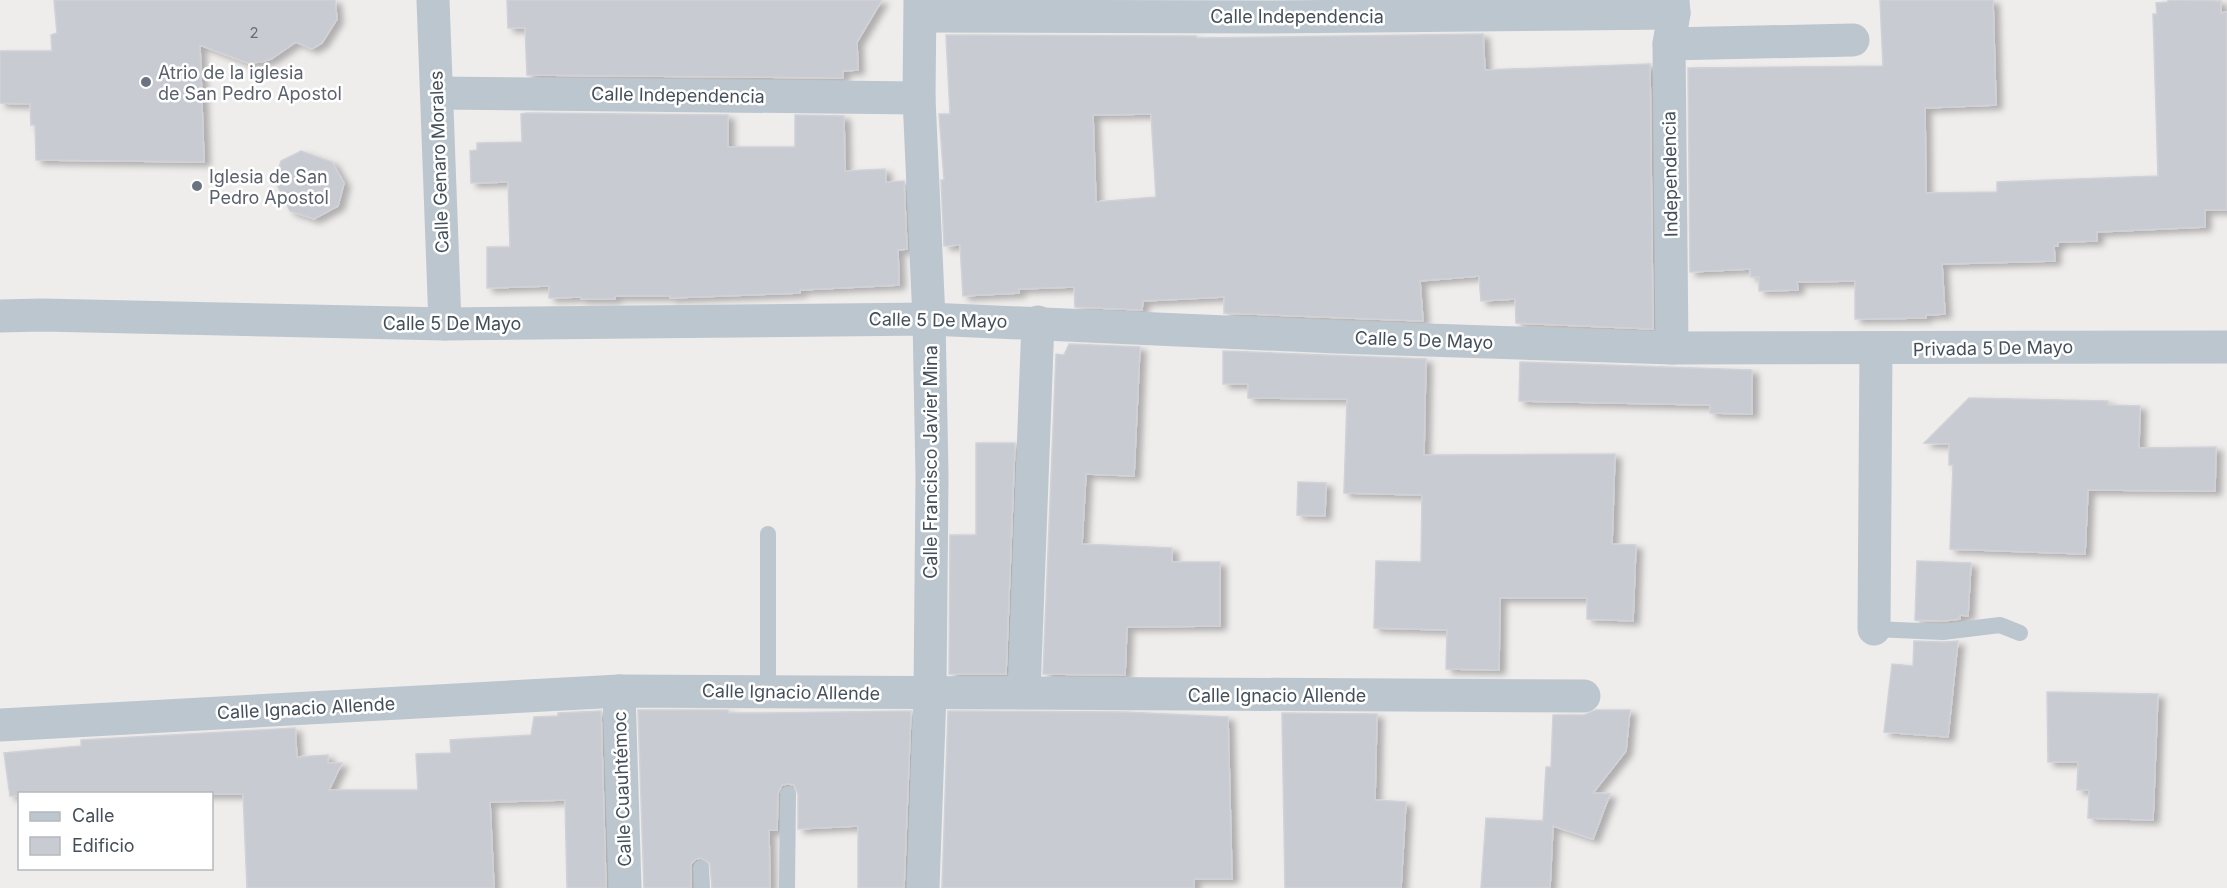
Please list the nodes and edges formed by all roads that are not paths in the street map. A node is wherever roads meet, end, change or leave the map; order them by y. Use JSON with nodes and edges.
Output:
{"nodes":[{"id":1,"x":433,"y":0,"type":"edge"},
{"id":2,"x":921,"y":8,"type":"edge"},
{"id":3,"x":1672,"y":19,"type":"edge"},
{"id":4,"x":1853,"y":40,"type":"dead end"},
{"id":5,"x":437,"y":93,"type":"junction"},
{"id":6,"x":919,"y":98,"type":"junction"},
{"id":7,"x":0,"y":316,"type":"edge"},
{"id":8,"x":929,"y":319,"type":"junction"},
{"id":9,"x":1038,"y":322,"type":"junction"},
{"id":10,"x":445,"y":324,"type":"junction"},
{"id":11,"x":2227,"y":347,"type":"edge"},
{"id":12,"x":1672,"y":348,"type":"junction"},
{"id":13,"x":1876,"y":349,"type":"junction"},
{"id":14,"x":768,"y":534,"type":"dead end"},
{"id":15,"x":1874,"y":629,"type":"joint"},
{"id":16,"x":2020,"y":633,"type":"dead end"},
{"id":17,"x":619,"y":691,"type":"junction"},
{"id":18,"x":768,"y":691,"type":"junction"},
{"id":19,"x":1024,"y":692,"type":"junction"},
{"id":20,"x":930,"y":693,"type":"junction"},
{"id":21,"x":1584,"y":696,"type":"dead end"},
{"id":22,"x":0,"y":725,"type":"edge"},
{"id":23,"x":788,"y":794,"type":"dead end"},
{"id":24,"x":701,"y":868,"type":"dead end"},
{"id":25,"x":625,"y":888,"type":"edge"},
{"id":26,"x":702,"y":888,"type":"edge"},
{"id":27,"x":787,"y":888,"type":"edge"},
{"id":28,"x":923,"y":888,"type":"edge"}],
"edges":[{"from":1,"to":5,"type":"street","name":"Calle Genaro Morales"},
{"from":2,"to":3,"type":"street","name":"Calle Independencia"},
{"from":2,"to":6,"type":"street","name":"Calle Francisco Javier Mina"},
{"from":3,"to":4,"type":"street","name":"Calle Independencia"},
{"from":3,"to":12,"type":"street","name":"Independencia"},
{"from":5,"to":6,"type":"street","name":"Calle Independencia"},
{"from":5,"to":10,"type":"street","name":"Calle Genaro Morales"},
{"from":6,"to":8,"type":"street","name":"Calle Francisco Javier Mina"},
{"from":7,"to":10,"type":"street","name":"Calle 5 De Mayo"},
{"from":8,"to":9,"type":"street","name":"Calle 5 De Mayo"},
{"from":8,"to":10,"type":"street","name":"Calle 5 De Mayo"},
{"from":8,"to":20,"type":"street","name":"Calle Francisco Javier Mina"},
{"from":9,"to":12,"type":"street","name":"Calle 5 De Mayo"},
{"from":9,"to":19,"type":"street"},
{"from":11,"to":13,"type":"street","name":"Privada 5 De Mayo"},
{"from":12,"to":13,"type":"street","name":"Calle 5 De Mayo"},
{"from":13,"to":15,"type":"street"},
{"from":14,"to":18,"type":"lane"},
{"from":15,"to":16,"type":"lane"},
{"from":17,"to":18,"type":"street","name":"Calle Ignacio Allende"},
{"from":17,"to":22,"type":"street","name":"Calle Ignacio Allende"},
{"from":17,"to":25,"type":"street","name":"Calle Cuauhtémoc"},
{"from":18,"to":20,"type":"street","name":"Calle Ignacio Allende"},
{"from":19,"to":20,"type":"street","name":"Calle Ignacio Allende"},
{"from":19,"to":21,"type":"street","name":"Calle Ignacio Allende"},
{"from":20,"to":28,"type":"street","name":"Calle Francisco Javier Mina"},
{"from":23,"to":27,"type":"lane"},
{"from":24,"to":26,"type":"lane"}]}
